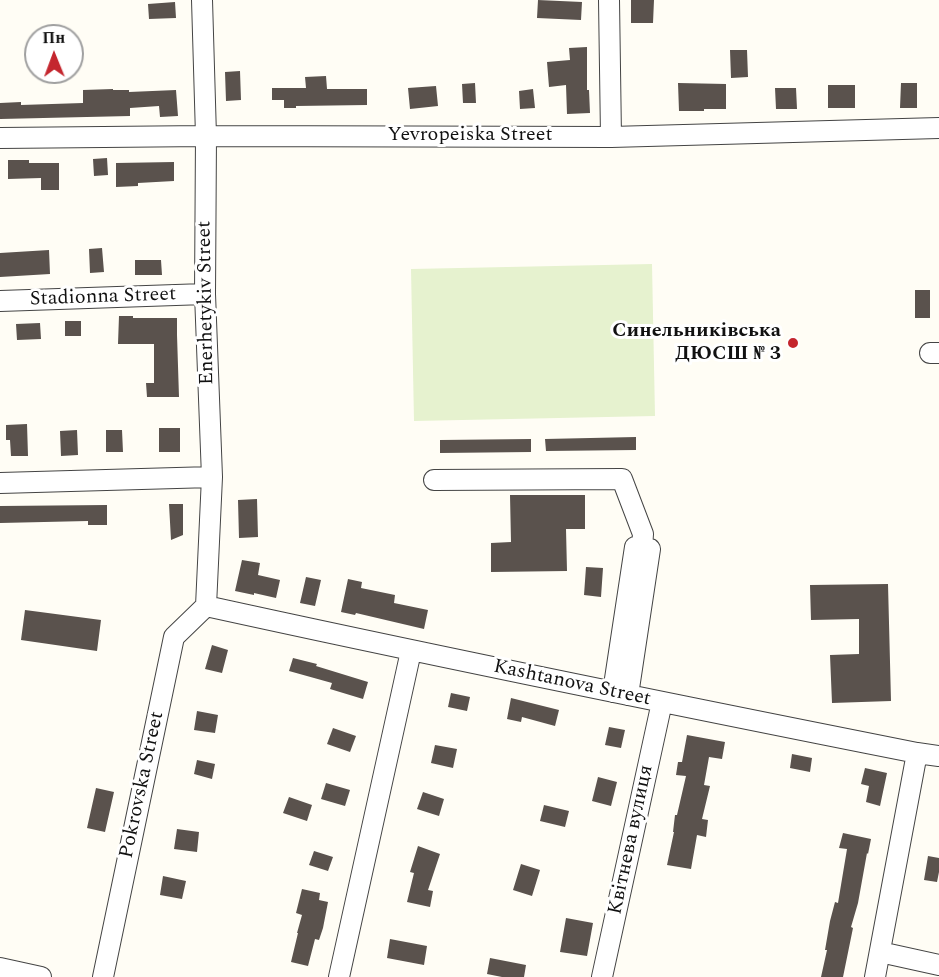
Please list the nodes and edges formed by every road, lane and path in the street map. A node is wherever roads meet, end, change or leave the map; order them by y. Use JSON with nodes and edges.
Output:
{"nodes":[{"id":1,"x":202,"y":0,"type":"edge"},
{"id":2,"x":609,"y":0,"type":"edge"},
{"id":3,"x":939,"y":128,"type":"edge"},
{"id":4,"x":206,"y":136,"type":"junction"},
{"id":5,"x":611,"y":137,"type":"junction"},
{"id":6,"x":0,"y":138,"type":"edge"},
{"id":7,"x":205,"y":294,"type":"junction"},
{"id":8,"x":0,"y":301,"type":"edge"},
{"id":9,"x":212,"y":477,"type":"junction"},
{"id":10,"x":434,"y":480,"type":"dead end"},
{"id":11,"x":0,"y":483,"type":"edge"},
{"id":12,"x":206,"y":606,"type":"junction"},
{"id":13,"x":411,"y":651,"type":"junction"},
{"id":14,"x":620,"y":694,"type":"junction"},
{"id":15,"x":662,"y":702,"type":"junction"},
{"id":16,"x":917,"y":753,"type":"junction"},
{"id":17,"x":939,"y":756,"type":"edge"},
{"id":18,"x":880,"y":952,"type":"junction"},
{"id":19,"x":939,"y":965,"type":"edge"},
{"id":20,"x":0,"y":968,"type":"edge"},
{"id":21,"x":41,"y":977,"type":"edge"},
{"id":22,"x":103,"y":977,"type":"edge"},
{"id":23,"x":339,"y":977,"type":"edge"},
{"id":24,"x":602,"y":977,"type":"edge"},
{"id":25,"x":874,"y":977,"type":"edge"}],
"edges":[{"from":1,"to":4,"type":"street","name":"Enerhetykiv Street"},
{"from":2,"to":5,"type":"street"},
{"from":3,"to":5,"type":"street","name":"Yevropeiska Street"},
{"from":4,"to":5,"type":"street","name":"Yevropeiska Street"},
{"from":4,"to":6,"type":"street","name":"Yevropeiska Street"},
{"from":4,"to":7,"type":"street","name":"Enerhetykiv Street"},
{"from":7,"to":8,"type":"street","name":"Stadionna Street"},
{"from":7,"to":9,"type":"street","name":"Enerhetykiv Street"},
{"from":9,"to":11,"type":"street"},
{"from":9,"to":12,"type":"street","name":"Enerhetykiv Street"},
{"from":10,"to":14,"type":"street"},
{"from":12,"to":13,"type":"street","name":"Kashtanova Street"},
{"from":12,"to":22,"type":"street","name":"Pokrovska Street"},
{"from":13,"to":14,"type":"street","name":"Kashtanova Street"},
{"from":13,"to":23,"type":"street"},
{"from":14,"to":15,"type":"street","name":"Kashtanova Street"},
{"from":15,"to":16,"type":"street","name":"Kashtanova Street"},
{"from":15,"to":24,"type":"street","name":"Квітнева вулиця"},
{"from":16,"to":17,"type":"street","name":"Kashtanova Street"},
{"from":16,"to":18,"type":"street"},
{"from":18,"to":19,"type":"street"},
{"from":18,"to":25,"type":"street"},
{"from":20,"to":21,"type":"street"}]}
